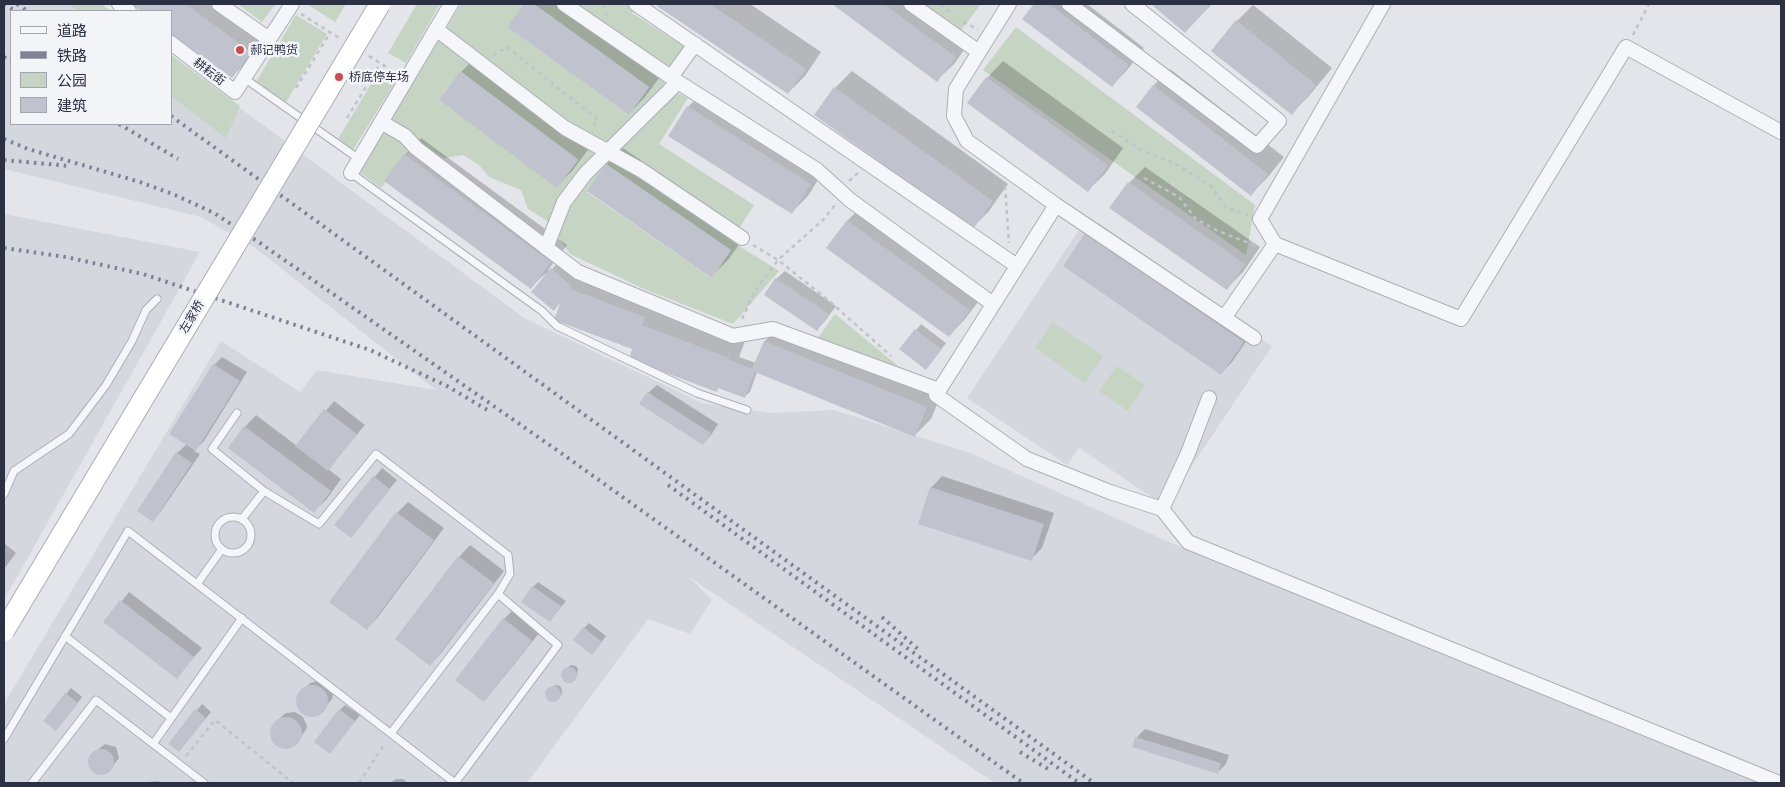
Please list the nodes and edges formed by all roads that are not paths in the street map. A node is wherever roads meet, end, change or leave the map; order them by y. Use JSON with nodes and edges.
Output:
{"nodes":[{"id":1,"x":219,"y":4,"type":"edge"},
{"id":2,"x":292,"y":4,"type":"edge"},
{"id":3,"x":380,"y":4,"type":"edge"},
{"id":4,"x":451,"y":4,"type":"edge"},
{"id":5,"x":564,"y":4,"type":"edge"},
{"id":6,"x":910,"y":4,"type":"edge"},
{"id":7,"x":1008,"y":4,"type":"edge"},
{"id":8,"x":1069,"y":4,"type":"edge"},
{"id":9,"x":1132,"y":4,"type":"edge"},
{"id":10,"x":1383,"y":4,"type":"edge"},
{"id":11,"x":642,"y":5,"type":"edge"},
{"id":12,"x":436,"y":29,"type":"junction"},
{"id":13,"x":269,"y":38,"type":"junction"},
{"id":14,"x":172,"y":44,"type":"edge"},
{"id":15,"x":695,"y":44,"type":"junction"},
{"id":16,"x":979,"y":52,"type":"junction"},
{"id":17,"x":244,"y":78,"type":"junction"},
{"id":18,"x":675,"y":80,"type":"junction"},
{"id":19,"x":380,"y":122,"type":"junction"},
{"id":20,"x":1781,"y":132,"type":"edge"},
{"id":21,"x":608,"y":151,"type":"junction"},
{"id":22,"x":359,"y":159,"type":"junction"},
{"id":23,"x":351,"y":172,"type":"joint"},
{"id":24,"x":1056,"y":205,"type":"junction"},
{"id":25,"x":742,"y":238,"type":"dead end"},
{"id":26,"x":546,"y":248,"type":"junction"},
{"id":27,"x":1273,"y":248,"type":"junction"},
{"id":28,"x":1017,"y":266,"type":"junction"},
{"id":29,"x":157,"y":299,"type":"dead end"},
{"id":30,"x":993,"y":304,"type":"junction"},
{"id":31,"x":1224,"y":318,"type":"junction"},
{"id":32,"x":1254,"y":338,"type":"dead end"},
{"id":33,"x":939,"y":390,"type":"junction"},
{"id":34,"x":1209,"y":398,"type":"dead end"},
{"id":35,"x":747,"y":410,"type":"dead end"},
{"id":36,"x":237,"y":414,"type":"dead end"},
{"id":37,"x":264,"y":491,"type":"junction"},
{"id":38,"x":4,"y":494,"type":"edge"},
{"id":39,"x":1162,"y":509,"type":"junction"},
{"id":40,"x":242,"y":520,"type":"junction"},
{"id":41,"x":222,"y":549,"type":"junction"},
{"id":42,"x":197,"y":584,"type":"junction"},
{"id":43,"x":498,"y":594,"type":"junction"},
{"id":44,"x":242,"y":618,"type":"junction"},
{"id":45,"x":4,"y":631,"type":"edge"},
{"id":46,"x":65,"y":636,"type":"junction"},
{"id":47,"x":171,"y":718,"type":"junction"},
{"id":48,"x":392,"y":733,"type":"junction"},
{"id":49,"x":4,"y":738,"type":"edge"},
{"id":50,"x":153,"y":744,"type":"junction"},
{"id":51,"x":32,"y":783,"type":"edge"},
{"id":52,"x":204,"y":783,"type":"edge"},
{"id":53,"x":455,"y":783,"type":"edge"},
{"id":54,"x":1779,"y":783,"type":"edge"}],
"edges":[{"from":1,"to":13,"type":"street"},
{"from":2,"to":13,"type":"street","name":"耕耘街"},
{"from":3,"to":45,"type":"main road","name":"左家桥","bridge":true},
{"from":4,"to":12,"type":"street"},
{"from":5,"to":18,"type":"street"},
{"from":6,"to":16,"type":"street"},
{"from":7,"to":16,"type":"street"},
{"from":8,"to":9,"type":"street"},
{"from":10,"to":27,"type":"street"},
{"from":11,"to":15,"type":"street"},
{"from":12,"to":19,"type":"street"},
{"from":12,"to":21,"type":"street"},
{"from":13,"to":17,"type":"street","name":"耕耘街"},
{"from":14,"to":17,"type":"street","name":"耕耘街"},
{"from":15,"to":18,"type":"street"},
{"from":15,"to":28,"type":"street"},
{"from":16,"to":24,"type":"street"},
{"from":17,"to":22,"type":"lane"},
{"from":18,"to":21,"type":"street"},
{"from":18,"to":30,"type":"street"},
{"from":19,"to":22,"type":"street"},
{"from":19,"to":26,"type":"street"},
{"from":20,"to":27,"type":"street"},
{"from":21,"to":25,"type":"street"},
{"from":21,"to":26,"type":"street"},
{"from":22,"to":23,"type":"street"},
{"from":23,"to":35,"type":"lane"},
{"from":24,"to":28,"type":"street"},
{"from":24,"to":31,"type":"street"},
{"from":26,"to":33,"type":"street"},
{"from":27,"to":31,"type":"street"},
{"from":28,"to":30,"type":"street"},
{"from":29,"to":38,"type":"lane"},
{"from":30,"to":33,"type":"street"},
{"from":31,"to":32,"type":"street"},
{"from":33,"to":39,"type":"street"},
{"from":34,"to":39,"type":"street"},
{"from":36,"to":37,"type":"lane"},
{"from":37,"to":40,"type":"lane"},
{"from":37,"to":43,"type":"lane"},
{"from":39,"to":54,"type":"street"},
{"from":40,"to":41,"type":"lane"},
{"from":40,"to":41,"type":"lane"},
{"from":41,"to":42,"type":"lane"},
{"from":42,"to":44,"type":"lane"},
{"from":42,"to":46,"type":"lane"},
{"from":43,"to":48,"type":"lane"},
{"from":43,"to":53,"type":"lane"},
{"from":44,"to":47,"type":"lane"},
{"from":44,"to":48,"type":"lane"},
{"from":46,"to":47,"type":"lane"},
{"from":46,"to":49,"type":"lane"},
{"from":47,"to":50,"type":"lane"},
{"from":48,"to":53,"type":"lane"},
{"from":50,"to":51,"type":"lane"},
{"from":50,"to":52,"type":"lane"}]}
